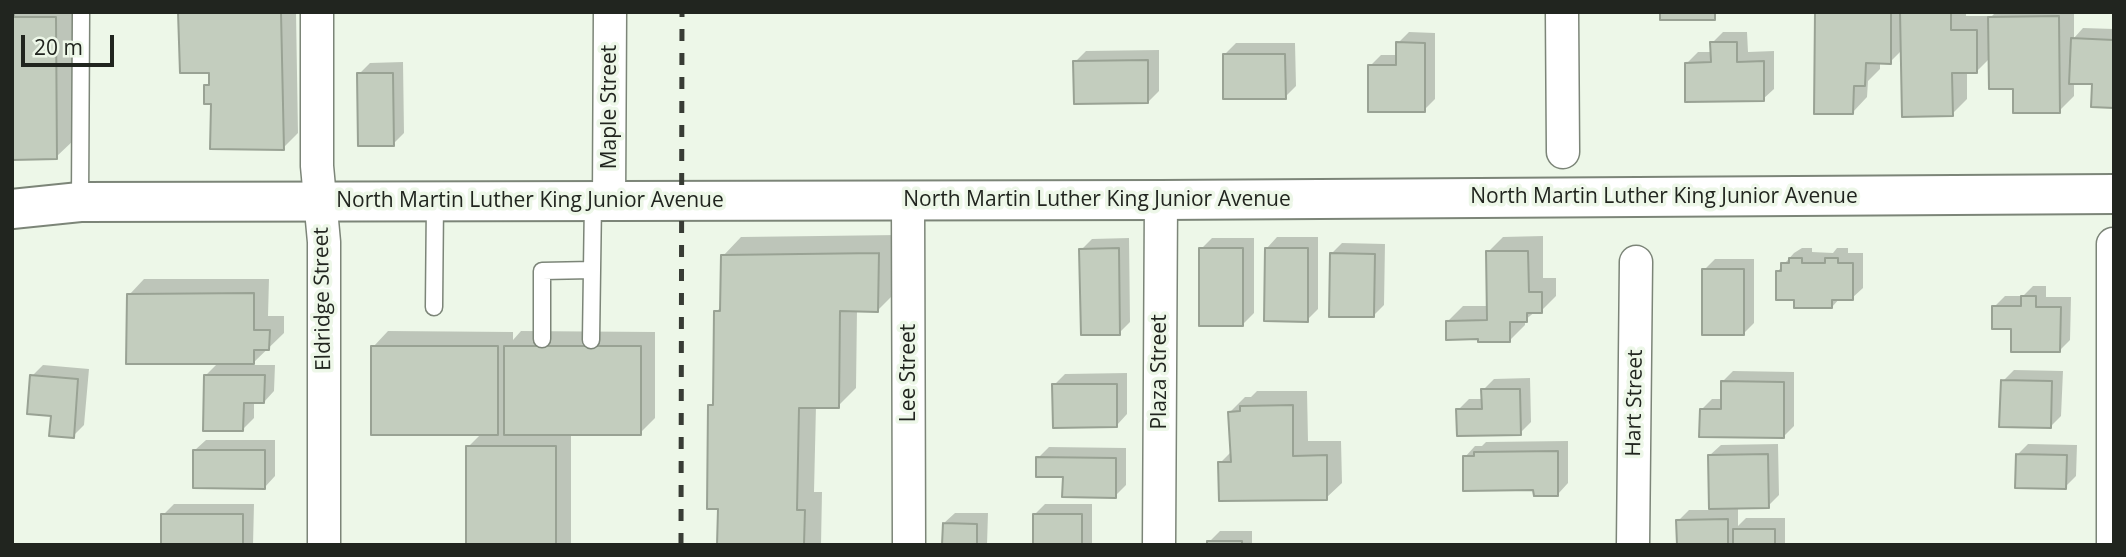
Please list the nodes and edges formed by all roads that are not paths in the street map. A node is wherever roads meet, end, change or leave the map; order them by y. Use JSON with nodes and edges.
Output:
{"nodes":[{"id":1,"x":81,"y":12,"type":"edge"},
{"id":2,"x":317,"y":12,"type":"edge"},
{"id":3,"x":610,"y":12,"type":"edge"},
{"id":4,"x":1562,"y":12,"type":"edge"},
{"id":5,"x":1563,"y":152,"type":"dead end"},
{"id":6,"x":12,"y":189,"type":"edge"},
{"id":7,"x":2114,"y":194,"type":"edge"},
{"id":8,"x":908,"y":200,"type":"junction"},
{"id":9,"x":1161,"y":200,"type":"junction"},
{"id":10,"x":320,"y":201,"type":"junction"},
{"id":11,"x":435,"y":201,"type":"junction"},
{"id":12,"x":601,"y":201,"type":"junction"},
{"id":13,"x":79,"y":202,"type":"junction"},
{"id":14,"x":12,"y":209,"type":"edge"},
{"id":15,"x":2113,"y":244,"type":"edge"},
{"id":16,"x":1636,"y":262,"type":"dead end"},
{"id":17,"x":592,"y":270,"type":"junction"},
{"id":18,"x":434,"y":307,"type":"dead end"},
{"id":19,"x":542,"y":339,"type":"dead end"},
{"id":20,"x":591,"y":340,"type":"dead end"},
{"id":21,"x":324,"y":545,"type":"edge"},
{"id":22,"x":909,"y":545,"type":"edge"},
{"id":23,"x":1159,"y":545,"type":"edge"},
{"id":24,"x":1633,"y":545,"type":"edge"},
{"id":25,"x":2113,"y":545,"type":"edge"}],
"edges":[{"from":1,"to":13,"type":"lane"},
{"from":2,"to":10,"type":"street","name":"Eldridge Street"},
{"from":3,"to":12,"type":"street","name":"Maple Street"},
{"from":4,"to":5,"type":"street"},
{"from":6,"to":13,"type":"street","name":"North Martin Luther King Junior Avenue"},
{"from":7,"to":9,"type":"street","name":"North Martin Luther King Junior Avenue"},
{"from":8,"to":9,"type":"street","name":"North Martin Luther King Junior Avenue"},
{"from":8,"to":12,"type":"street","name":"North Martin Luther King Junior Avenue"},
{"from":8,"to":22,"type":"street","name":"Lee Street"},
{"from":9,"to":23,"type":"street","name":"Plaza Street"},
{"from":10,"to":11,"type":"street","name":"North Martin Luther King Junior Avenue"},
{"from":10,"to":13,"type":"street","name":"North Martin Luther King Junior Avenue"},
{"from":10,"to":21,"type":"street","name":"Eldridge Street"},
{"from":11,"to":12,"type":"street","name":"North Martin Luther King Junior Avenue"},
{"from":11,"to":18,"type":"lane"},
{"from":12,"to":17,"type":"lane"},
{"from":13,"to":14,"type":"street","name":"North Martin Luther King Junior Avenue"},
{"from":15,"to":25,"type":"street"},
{"from":16,"to":24,"type":"street","name":"Hart Street"},
{"from":17,"to":19,"type":"lane"},
{"from":17,"to":20,"type":"lane"}]}
